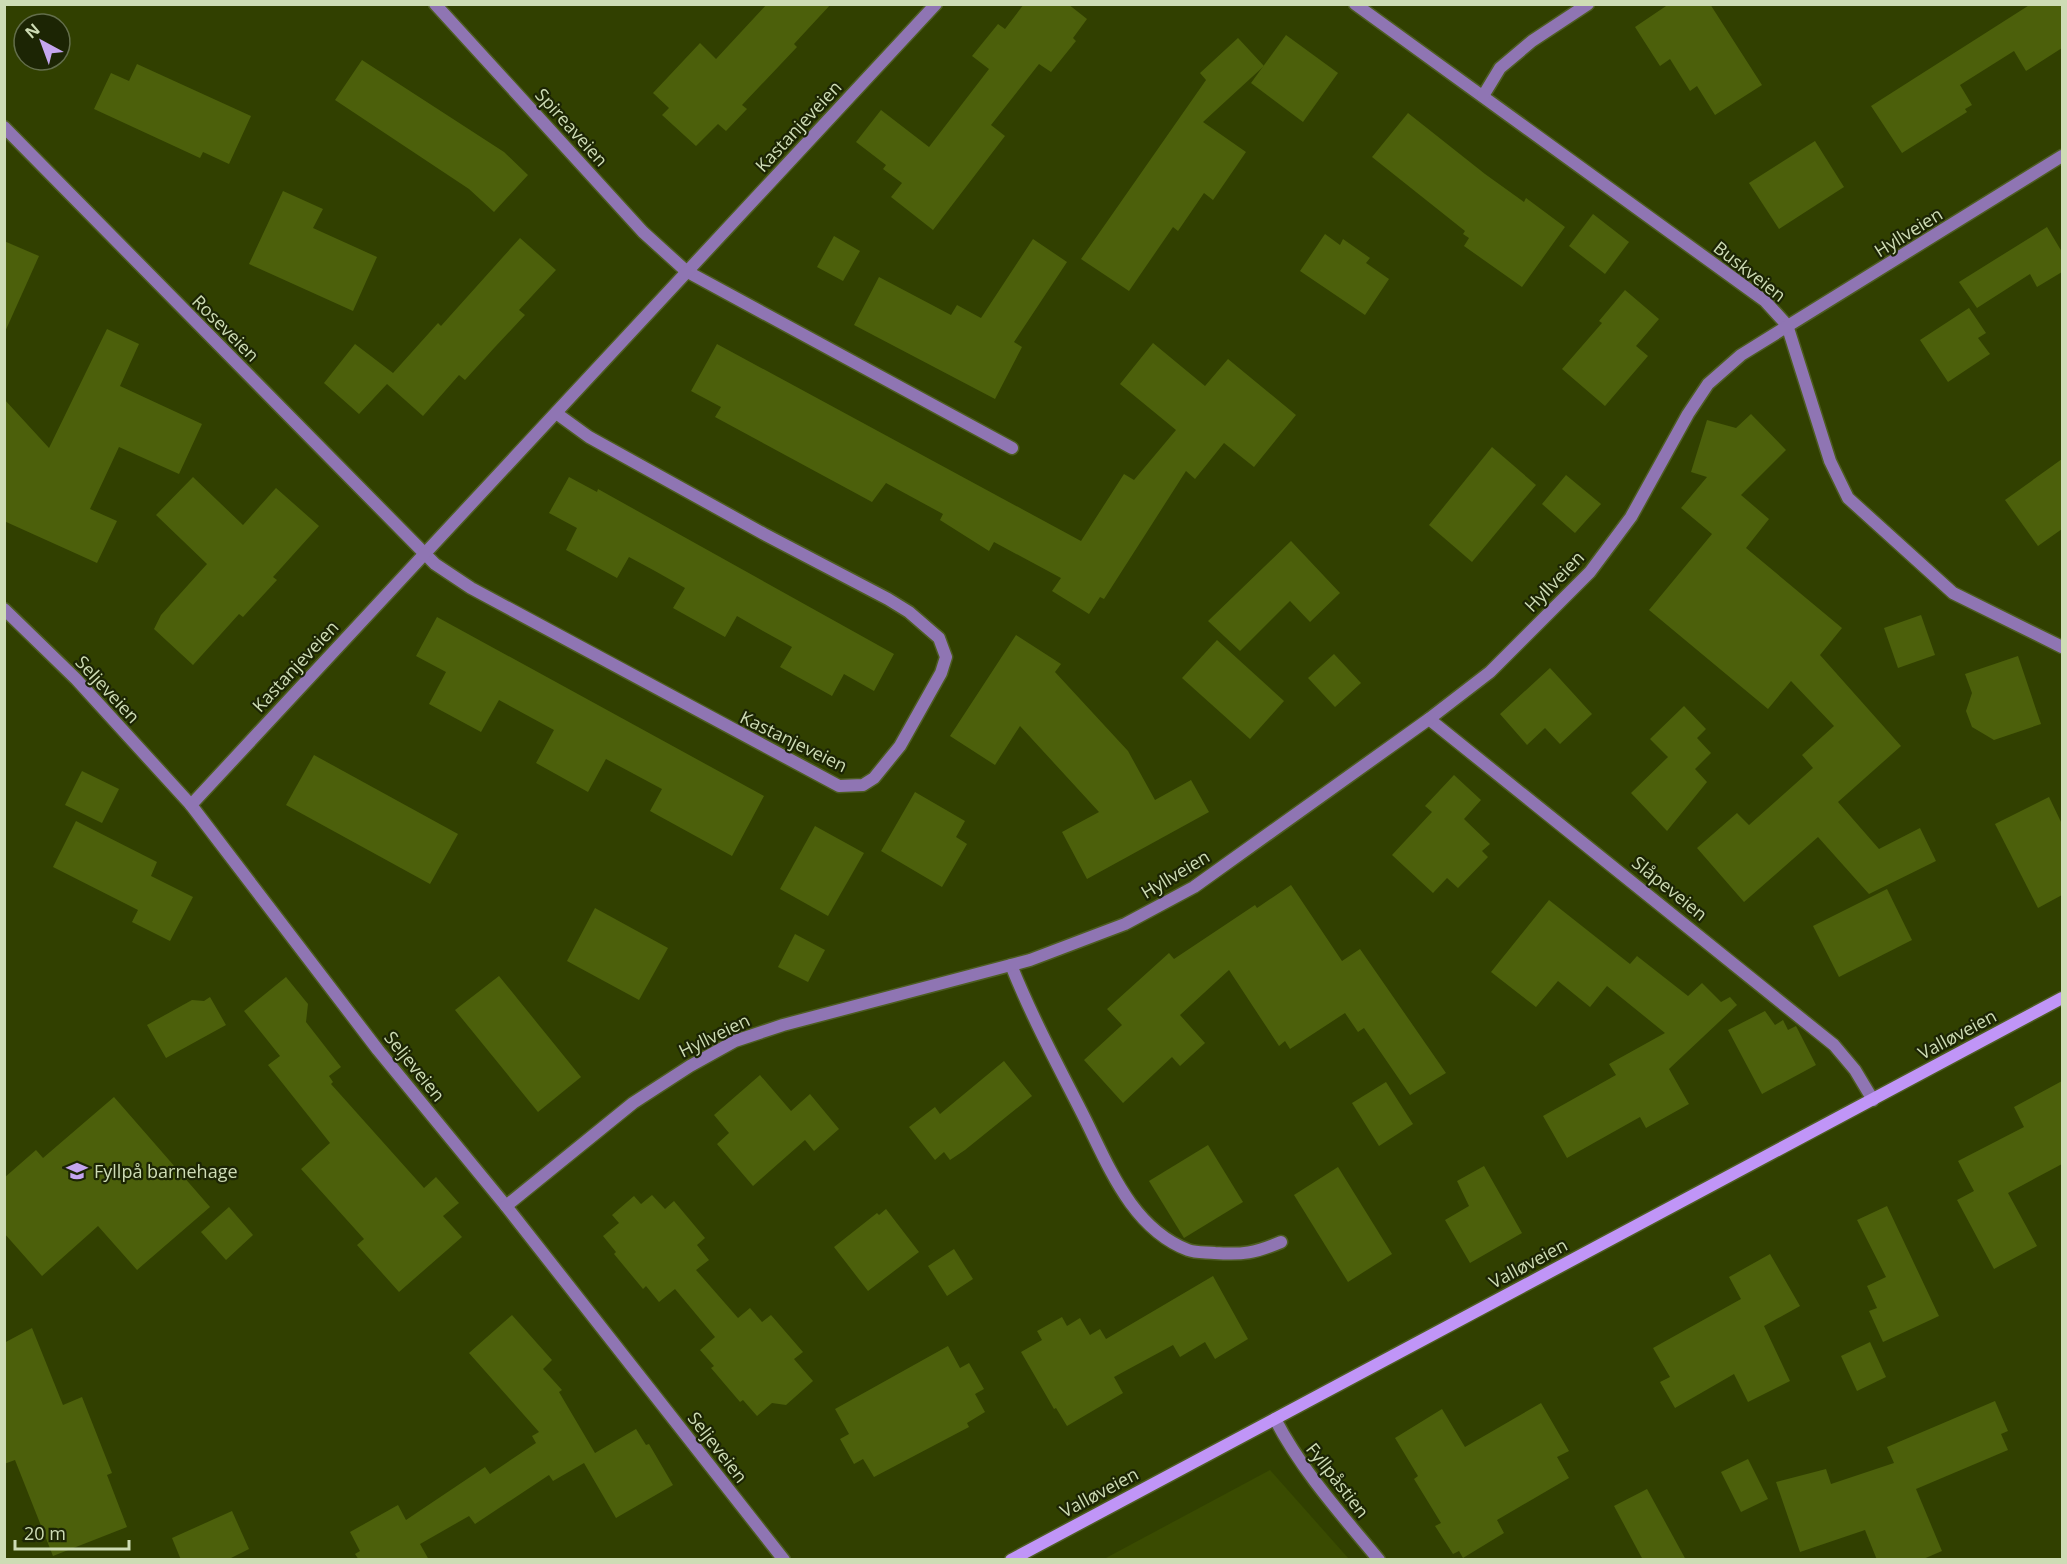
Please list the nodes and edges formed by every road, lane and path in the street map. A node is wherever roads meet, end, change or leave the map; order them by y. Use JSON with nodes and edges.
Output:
{"nodes":[{"id":1,"x":435,"y":4,"type":"edge"},
{"id":2,"x":936,"y":4,"type":"edge"},
{"id":3,"x":1355,"y":4,"type":"edge"},
{"id":4,"x":1588,"y":4,"type":"edge"},
{"id":5,"x":1483,"y":96,"type":"junction"},
{"id":6,"x":4,"y":127,"type":"edge"},
{"id":7,"x":2062,"y":156,"type":"edge"},
{"id":8,"x":686,"y":271,"type":"junction"},
{"id":9,"x":1787,"y":325,"type":"junction"},
{"id":10,"x":556,"y":413,"type":"junction"},
{"id":11,"x":1012,"y":448,"type":"dead end"},
{"id":12,"x":425,"y":552,"type":"junction"},
{"id":13,"x":4,"y":609,"type":"edge"},
{"id":14,"x":2062,"y":647,"type":"edge"},
{"id":15,"x":1430,"y":719,"type":"junction"},
{"id":16,"x":191,"y":805,"type":"junction"},
{"id":17,"x":1011,"y":965,"type":"junction"},
{"id":18,"x":2062,"y":998,"type":"edge"},
{"id":19,"x":1873,"y":1100,"type":"junction"},
{"id":20,"x":506,"y":1206,"type":"junction"},
{"id":21,"x":1281,"y":1242,"type":"dead end"},
{"id":22,"x":1275,"y":1419,"type":"junction"},
{"id":23,"x":784,"y":1560,"type":"edge"},
{"id":24,"x":1011,"y":1560,"type":"edge"},
{"id":25,"x":1379,"y":1560,"type":"edge"}],
"edges":[{"from":1,"to":8,"type":"street","name":"Spireaveien"},
{"from":2,"to":8,"type":"street","name":"Kastanjeveien"},
{"from":3,"to":5,"type":"street","name":"Buskveien"},
{"from":4,"to":5,"type":"street"},
{"from":5,"to":9,"type":"street","name":"Buskveien"},
{"from":6,"to":12,"type":"street","name":"Roseveien"},
{"from":7,"to":9,"type":"street","name":"Hyllveien"},
{"from":8,"to":10,"type":"street","name":"Kastanjeveien"},
{"from":8,"to":11,"type":"street"},
{"from":9,"to":14,"type":"street","name":"Buskveien"},
{"from":9,"to":15,"type":"street","name":"Hyllveien"},
{"from":10,"to":12,"type":"street","name":"Kastanjeveien"},
{"from":10,"to":12,"type":"street","name":"Kastanjeveien"},
{"from":12,"to":16,"type":"street","name":"Kastanjeveien"},
{"from":13,"to":16,"type":"street","name":"Seljeveien"},
{"from":15,"to":17,"type":"street","name":"Hyllveien"},
{"from":15,"to":19,"type":"street","name":"Slåpeveien"},
{"from":16,"to":20,"type":"street","name":"Seljeveien"},
{"from":17,"to":20,"type":"street","name":"Hyllveien"},
{"from":17,"to":21,"type":"street"},
{"from":18,"to":19,"type":"main road","name":"Valløveien"},
{"from":19,"to":22,"type":"main road","name":"Valløveien"},
{"from":20,"to":23,"type":"street","name":"Seljeveien"},
{"from":22,"to":24,"type":"main road","name":"Valløveien"},
{"from":22,"to":25,"type":"street","name":"Fyllpåstien"}]}
